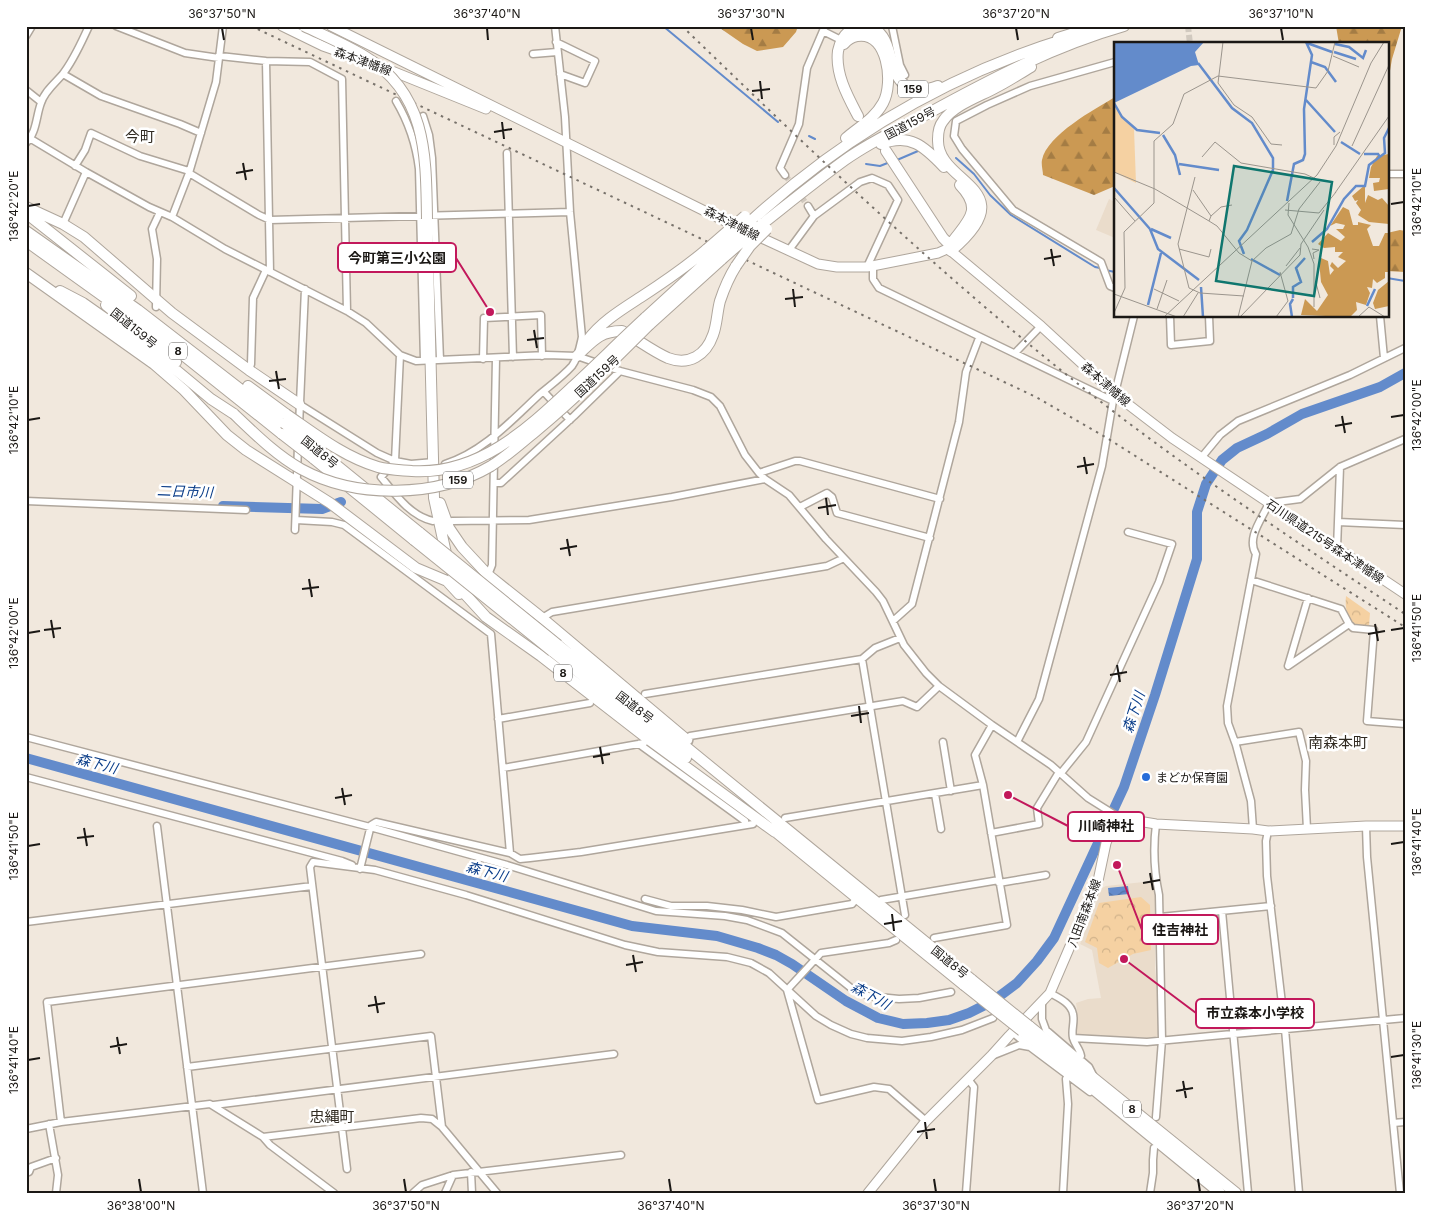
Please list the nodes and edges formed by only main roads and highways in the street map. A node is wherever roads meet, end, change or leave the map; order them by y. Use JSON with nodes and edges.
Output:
{"nodes":[{"id":1,"x":282,"y":26,"type":"edge"},
{"id":2,"x":304,"y":26,"type":"edge"},
{"id":3,"x":331,"y":26,"type":"edge"},
{"id":4,"x":1111,"y":26,"type":"edge"},
{"id":5,"x":1124,"y":26,"type":"edge"},
{"id":6,"x":1134,"y":26,"type":"edge"},
{"id":7,"x":293,"y":29,"type":"edge"},
{"id":8,"x":1095,"y":30,"type":"junction"},
{"id":9,"x":843,"y":41,"type":"junction"},
{"id":10,"x":860,"y":116,"type":"dead end"},
{"id":11,"x":529,"y":124,"type":"junction"},
{"id":12,"x":868,"y":145,"type":"junction"},
{"id":13,"x":884,"y":152,"type":"dead end"},
{"id":14,"x":795,"y":183,"type":"junction"},
{"id":15,"x":26,"y":207,"type":"edge"},
{"id":16,"x":26,"y":212,"type":"edge"},
{"id":17,"x":756,"y":222,"type":"junction"},
{"id":18,"x":26,"y":231,"type":"edge"},
{"id":19,"x":26,"y":242,"type":"edge"},
{"id":20,"x":949,"y":248,"type":"junction"},
{"id":21,"x":714,"y":254,"type":"junction"},
{"id":22,"x":71,"y":272,"type":"junction"},
{"id":23,"x":26,"y":273,"type":"edge"},
{"id":24,"x":45,"y":286,"type":"junction"},
{"id":25,"x":647,"y":321,"type":"junction"},
{"id":26,"x":184,"y":345,"type":"junction"},
{"id":27,"x":200,"y":357,"type":"joint"},
{"id":28,"x":299,"y":404,"type":"road end"},
{"id":29,"x":234,"y":414,"type":"junction"},
{"id":30,"x":285,"y":418,"type":"junction"},
{"id":31,"x":438,"y":463,"type":"junction"},
{"id":32,"x":1245,"y":488,"type":"joint"},
{"id":33,"x":417,"y":536,"type":"junction"},
{"id":34,"x":1405,"y":594,"type":"edge"},
{"id":35,"x":486,"y":617,"type":"junction"},
{"id":36,"x":555,"y":648,"type":"junction"},
{"id":37,"x":752,"y":802,"type":"junction"},
{"id":38,"x":777,"y":823,"type":"junction"},
{"id":39,"x":1405,"y":826,"type":"edge"},
{"id":40,"x":968,"y":982,"type":"junction"},
{"id":41,"x":1021,"y":1030,"type":"junction"},
{"id":42,"x":868,"y":1193,"type":"edge"},
{"id":43,"x":1220,"y":1193,"type":"edge"},
{"id":44,"x":1236,"y":1193,"type":"edge"}],
"edges":[{"from":1,"to":7,"type":"main road","name":"森本津幡線"},
{"from":2,"to":31,"type":"highway","number":"8","bridge":true},
{"from":3,"to":11,"type":"main road","name":"森本津幡線"},
{"from":4,"to":8,"type":"highway","name":"国道159号","number":"159"},
{"from":5,"to":12,"type":"highway","name":"国道159号","number":"159"},
{"from":6,"to":20,"type":"highway"},
{"from":7,"to":11,"type":"main road","name":"森本津幡線"},
{"from":8,"to":9,"type":"highway","number":"159"},
{"from":8,"to":14,"type":"highway","name":"国道159号","number":"159"},
{"from":9,"to":10,"type":"highway"},
{"from":9,"to":14,"type":"highway","number":"159"},
{"from":11,"to":20,"type":"main road","name":"森本津幡線"},
{"from":12,"to":17,"type":"highway","name":"国道159号","number":"159"},
{"from":12,"to":20,"type":"highway","number":"159"},
{"from":13,"to":20,"type":"highway"},
{"from":14,"to":17,"type":"highway","name":"国道159号","number":"159"},
{"from":15,"to":28,"type":"highway"},
{"from":16,"to":26,"type":"highway","number":"8"},
{"from":17,"to":21,"type":"highway","name":"国道159号","number":"159","bridge":true},
{"from":17,"to":21,"type":"highway","number":"159","bridge":true},
{"from":17,"to":21,"type":"highway","number":"159","bridge":true},
{"from":18,"to":26,"type":"highway","number":"8"},
{"from":19,"to":22,"type":"highway","name":"国道8号","number":"8"},
{"from":20,"to":32,"type":"main road","name":"森本津幡線"},
{"from":21,"to":25,"type":"highway","name":"国道159号","number":"159"},
{"from":22,"to":29,"type":"highway","name":"国道159号","number":"159"},
{"from":22,"to":33,"type":"highway","name":"国道8号","number":"8","bridge":true},
{"from":23,"to":24,"type":"highway"},
{"from":24,"to":29,"type":"highway"},
{"from":24,"to":35,"type":"highway"},
{"from":25,"to":29,"type":"highway","name":"国道159号","number":"159","bridge":true},
{"from":25,"to":30,"type":"highway","name":"国道159号","number":"159","bridge":true},
{"from":26,"to":27,"type":"highway","number":"8"},
{"from":27,"to":30,"type":"highway","name":"国道159号","number":"159"},
{"from":30,"to":33,"type":"highway","name":"国道8号","number":"8","bridge":true},
{"from":31,"to":35,"type":"highway","number":"8"},
{"from":31,"to":37,"type":"highway","number":"8"},
{"from":32,"to":34,"type":"main road","name":"石川県道215号森本津幡線"},
{"from":33,"to":36,"type":"highway","name":"国道8号","number":"8","bridge":true},
{"from":35,"to":38,"type":"highway","number":"8"},
{"from":36,"to":37,"type":"highway","name":"国道8号","number":"8"},
{"from":36,"to":38,"type":"highway","name":"国道8号","number":"8"},
{"from":37,"to":38,"type":"highway","name":"国道8号","number":"8"},
{"from":38,"to":40,"type":"highway","name":"国道8号","number":"8"},
{"from":38,"to":40,"type":"highway","name":"国道8号","number":"8"},
{"from":39,"to":41,"type":"main road","name":"八田南森本線"},
{"from":40,"to":41,"type":"highway","name":"国道8号","number":"8","bridge":true},
{"from":41,"to":42,"type":"main road","name":"八田南森本線"},
{"from":41,"to":43,"type":"highway","name":"国道8号","number":"8"},
{"from":41,"to":44,"type":"highway","name":"国道8号","number":"8"}]}
